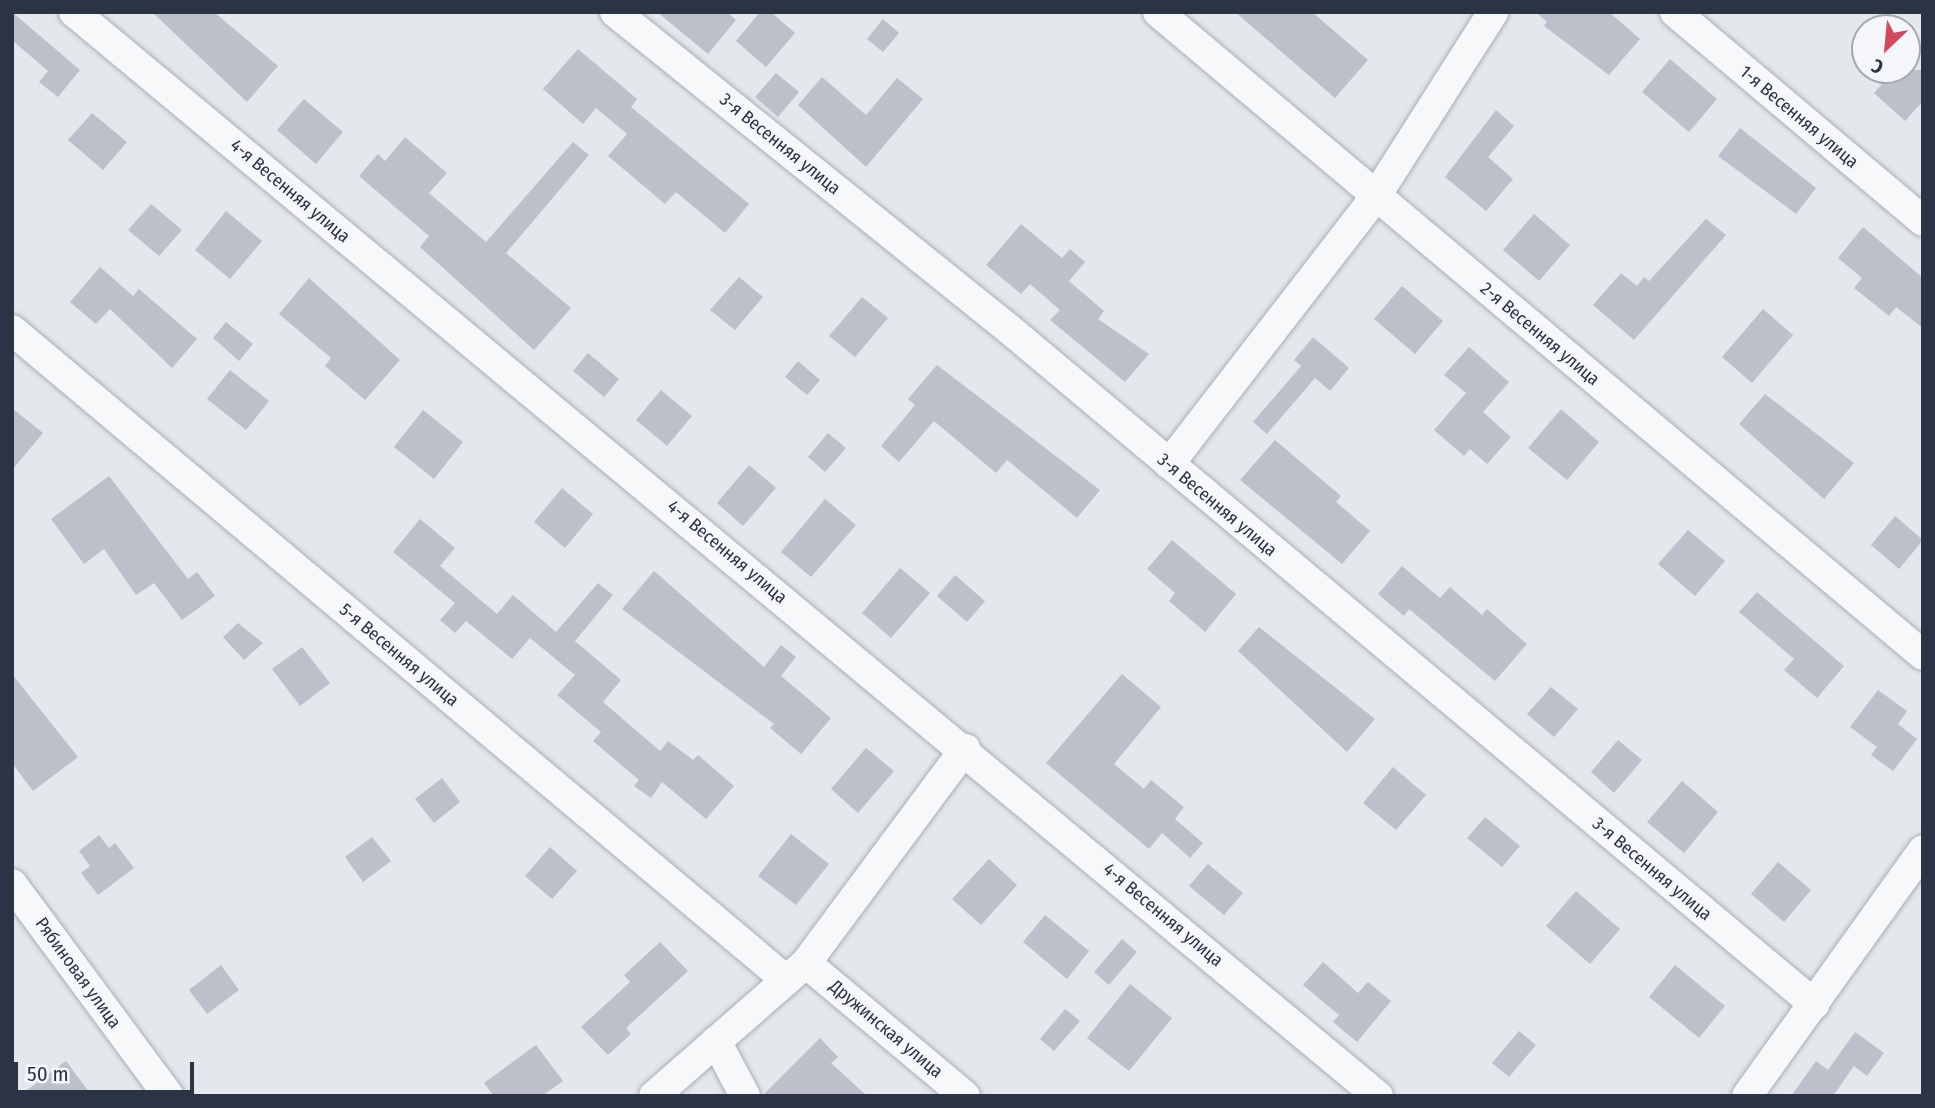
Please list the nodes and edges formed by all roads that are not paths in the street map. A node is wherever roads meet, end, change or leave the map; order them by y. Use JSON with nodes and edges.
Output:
{"nodes":[{"id":1,"x":74,"y":12,"type":"edge"},
{"id":2,"x":615,"y":12,"type":"edge"},
{"id":3,"x":1158,"y":12,"type":"edge"},
{"id":4,"x":1493,"y":12,"type":"edge"},
{"id":5,"x":1675,"y":12,"type":"edge"},
{"id":6,"x":1376,"y":196,"type":"junction"},
{"id":7,"x":1923,"y":221,"type":"edge"},
{"id":8,"x":12,"y":330,"type":"edge"},
{"id":9,"x":1169,"y":464,"type":"junction"},
{"id":10,"x":1923,"y":655,"type":"edge"},
{"id":11,"x":965,"y":749,"type":"junction"},
{"id":12,"x":1923,"y":850,"type":"edge"},
{"id":13,"x":1914,"y":883,"type":"edge"},
{"id":14,"x":12,"y":884,"type":"edge"},
{"id":15,"x":796,"y":971,"type":"junction"},
{"id":16,"x":1814,"y":1004,"type":"junction"},
{"id":17,"x":716,"y":1041,"type":"junction"},
{"id":18,"x":169,"y":1096,"type":"edge"},
{"id":19,"x":654,"y":1096,"type":"edge"},
{"id":20,"x":745,"y":1096,"type":"edge"},
{"id":21,"x":965,"y":1096,"type":"edge"},
{"id":22,"x":1378,"y":1096,"type":"edge"},
{"id":23,"x":1747,"y":1096,"type":"edge"}],
"edges":[{"from":1,"to":11,"type":"street","name":"4-я Весенняя улица"},
{"from":2,"to":9,"type":"street","name":"3-я Весенняя улица"},
{"from":3,"to":6,"type":"street","name":"2-я Весенняя улица"},
{"from":4,"to":6,"type":"street"},
{"from":5,"to":7,"type":"street","name":"1-я Весенняя улица"},
{"from":6,"to":9,"type":"street"},
{"from":6,"to":10,"type":"street","name":"2-я Весенняя улица"},
{"from":8,"to":15,"type":"street","name":"5-я Весенняя улица"},
{"from":9,"to":16,"type":"street","name":"3-я Весенняя улица"},
{"from":11,"to":15,"type":"street"},
{"from":11,"to":22,"type":"street","name":"4-я Весенняя улица"},
{"from":12,"to":13,"type":"street"},
{"from":13,"to":16,"type":"street"},
{"from":14,"to":18,"type":"street","name":"Рябиновая улица"},
{"from":15,"to":17,"type":"street"},
{"from":15,"to":21,"type":"street","name":"Дружинская улица"},
{"from":16,"to":23,"type":"street"},
{"from":17,"to":19,"type":"street"},
{"from":17,"to":20,"type":"street"}]}
